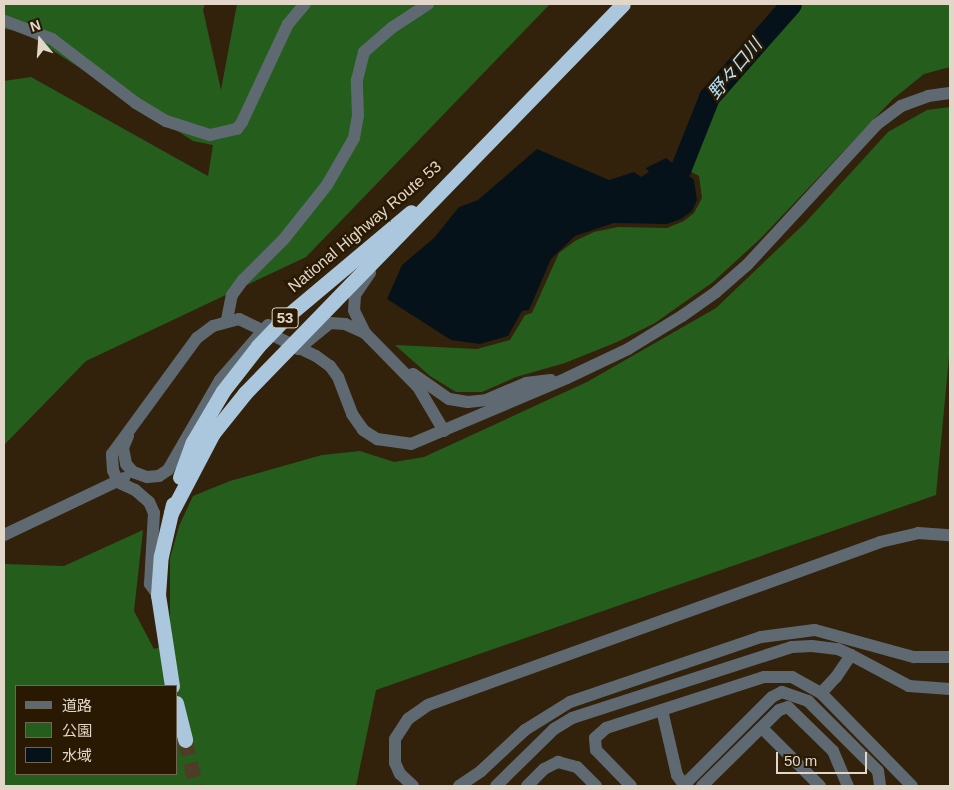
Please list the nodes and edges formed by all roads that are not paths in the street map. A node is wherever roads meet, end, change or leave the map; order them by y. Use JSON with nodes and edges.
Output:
{"nodes":[{"id":1,"x":305,"y":4,"type":"edge"},
{"id":2,"x":428,"y":4,"type":"edge"},
{"id":3,"x":624,"y":4,"type":"edge"},
{"id":4,"x":5,"y":22,"type":"edge"},
{"id":5,"x":950,"y":93,"type":"edge"},
{"id":6,"x":460,"y":170,"type":"junction"},
{"id":7,"x":432,"y":201,"type":"junction"},
{"id":8,"x":309,"y":297,"type":"junction"},
{"id":9,"x":227,"y":320,"type":"junction"},
{"id":10,"x":365,"y":333,"type":"junction"},
{"id":11,"x":393,"y":359,"type":"junction"},
{"id":12,"x":567,"y":378,"type":"junction"},
{"id":13,"x":132,"y":424,"type":"junction"},
{"id":14,"x":444,"y":431,"type":"junction"},
{"id":15,"x":213,"y":433,"type":"junction"},
{"id":16,"x":133,"y":472,"type":"junction"},
{"id":17,"x":118,"y":482,"type":"junction"},
{"id":18,"x":171,"y":513,"type":"junction"},
{"id":19,"x":4,"y":534,"type":"edge"},
{"id":20,"x":950,"y":535,"type":"edge"},
{"id":21,"x":158,"y":595,"type":"junction"},
{"id":22,"x":850,"y":654,"type":"junction"},
{"id":23,"x":950,"y":657,"type":"edge"},
{"id":24,"x":651,"y":674,"type":"junction"},
{"id":25,"x":172,"y":685,"type":"edge"},
{"id":26,"x":950,"y":689,"type":"edge"},
{"id":27,"x":656,"y":690,"type":"junction"},
{"id":28,"x":821,"y":693,"type":"junction"},
{"id":29,"x":662,"y":710,"type":"junction"},
{"id":30,"x":178,"y":711,"type":"edge"},
{"id":31,"x":762,"y":728,"type":"junction"},
{"id":32,"x":185,"y":740,"type":"tunnel mouth"},
{"id":33,"x":708,"y":784,"type":"edge"},
{"id":34,"x":413,"y":786,"type":"edge"},
{"id":35,"x":459,"y":786,"type":"edge"},
{"id":36,"x":496,"y":786,"type":"edge"},
{"id":37,"x":527,"y":786,"type":"edge"},
{"id":38,"x":596,"y":786,"type":"edge"},
{"id":39,"x":631,"y":786,"type":"edge"},
{"id":40,"x":820,"y":786,"type":"edge"},
{"id":41,"x":848,"y":786,"type":"edge"},
{"id":42,"x":880,"y":786,"type":"edge"},
{"id":43,"x":912,"y":786,"type":"edge"}],
"edges":[{"from":1,"to":4,"type":"street"},
{"from":2,"to":9,"type":"street"},
{"from":3,"to":6,"type":"highway","name":"National Highway Route 53","number":"53"},
{"from":5,"to":12,"type":"street"},
{"from":6,"to":7,"type":"highway","name":"National Highway Route 53","number":"53"},
{"from":6,"to":8,"type":"highway","name":"National Highway Route 53","number":"53"},
{"from":7,"to":10,"type":"street"},
{"from":7,"to":15,"type":"highway","name":"National Highway Route 53","number":"53"},
{"from":8,"to":16,"type":"street"},
{"from":8,"to":18,"type":"highway","name":"National Highway Route 53","number":"53"},
{"from":9,"to":13,"type":"street"},
{"from":9,"to":14,"type":"street"},
{"from":10,"to":11,"type":"street"},
{"from":10,"to":15,"type":"street"},
{"from":11,"to":12,"type":"street"},
{"from":11,"to":14,"type":"street"},
{"from":12,"to":14,"type":"street"},
{"from":13,"to":16,"type":"street"},
{"from":13,"to":17,"type":"street"},
{"from":15,"to":18,"type":"highway","name":"National Highway Route 53","number":"53"},
{"from":16,"to":17,"type":"street"},
{"from":17,"to":19,"type":"street"},
{"from":17,"to":21,"type":"street"},
{"from":18,"to":21,"type":"highway","name":"National Highway Route 53","number":"53"},
{"from":20,"to":34,"type":"street"},
{"from":21,"to":25,"type":"highway","name":"National Highway Route 53","number":"53"},
{"from":22,"to":26,"type":"street"},
{"from":22,"to":27,"type":"street"},
{"from":22,"to":28,"type":"street"},
{"from":23,"to":24,"type":"street"},
{"from":24,"to":27,"type":"street"},
{"from":24,"to":35,"type":"street"},
{"from":27,"to":36,"type":"street"},
{"from":28,"to":29,"type":"street"},
{"from":28,"to":43,"type":"street"},
{"from":29,"to":39,"type":"street"},
{"from":29,"to":42,"type":"street"},
{"from":30,"to":32,"type":"highway"},
{"from":31,"to":33,"type":"street"},
{"from":31,"to":40,"type":"street"},
{"from":31,"to":41,"type":"street"},
{"from":37,"to":38,"type":"street"}]}
